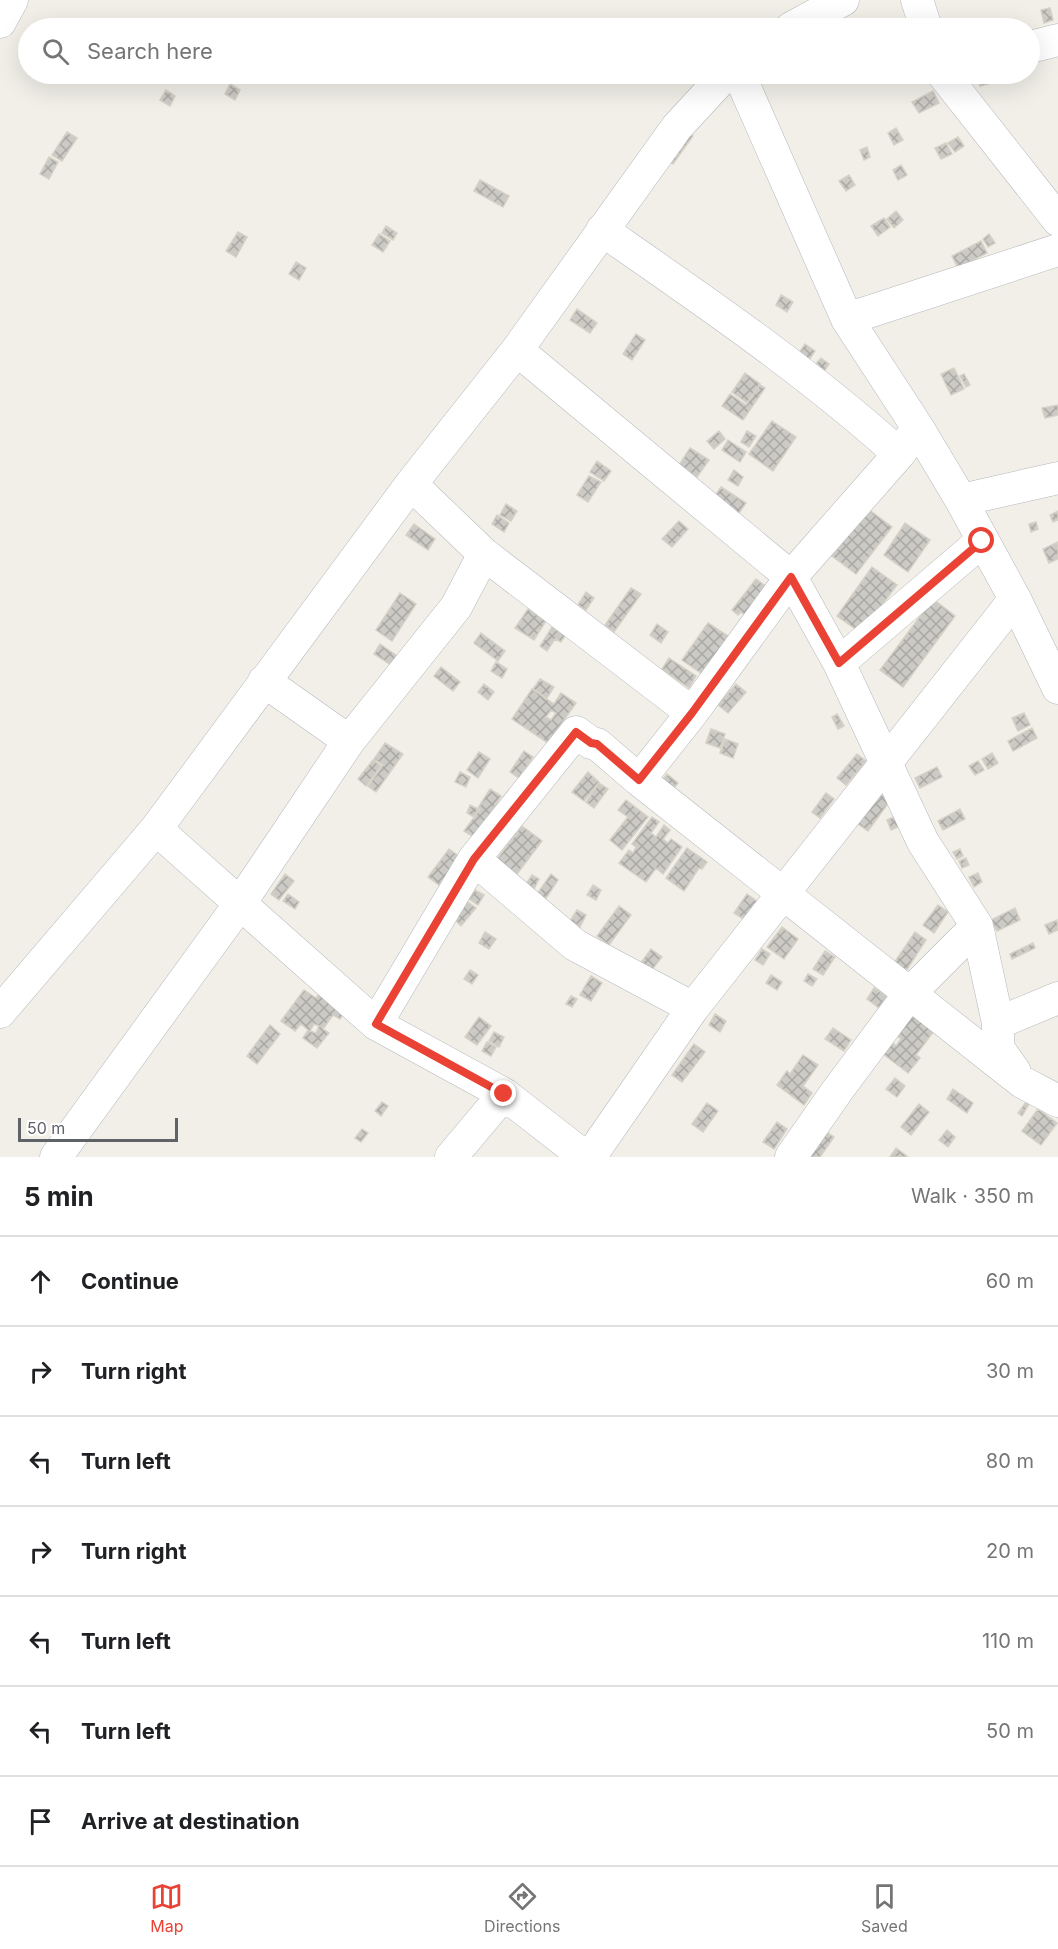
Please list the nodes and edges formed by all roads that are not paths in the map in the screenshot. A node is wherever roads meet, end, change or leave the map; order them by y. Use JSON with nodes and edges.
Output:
{"nodes":[{"id":1,"x":12,"y":0,"type":"edge"},
{"id":2,"x":843,"y":0,"type":"edge"},
{"id":3,"x":917,"y":0,"type":"edge"},
{"id":4,"x":810,"y":18,"type":"edge"},
{"id":5,"x":923,"y":18,"type":"edge"},
{"id":6,"x":0,"y":22,"type":"edge"},
{"id":7,"x":1058,"y":40,"type":"edge"},
{"id":8,"x":1040,"y":44,"type":"edge"},
{"id":9,"x":717,"y":84,"type":"edge"},
{"id":10,"x":743,"y":84,"type":"edge"},
{"id":11,"x":951,"y":84,"type":"edge"},
{"id":12,"x":1058,"y":220,"type":"edge"},
{"id":13,"x":602,"y":230,"type":"junction"},
{"id":14,"x":1058,"y":250,"type":"edge"},
{"id":15,"x":847,"y":319,"type":"junction"},
{"id":16,"x":517,"y":350,"type":"junction"},
{"id":17,"x":918,"y":428,"type":"junction"},
{"id":18,"x":899,"y":454,"type":"junction"},
{"id":19,"x":1058,"y":478,"type":"edge"},
{"id":20,"x":411,"y":484,"type":"junction"},
{"id":21,"x":961,"y":500,"type":"junction"},
{"id":22,"x":982,"y":541,"type":"junction"},
{"id":23,"x":484,"y":554,"type":"junction"},
{"id":24,"x":791,"y":577,"type":"junction"},
{"id":25,"x":1015,"y":599,"type":"junction"},
{"id":26,"x":839,"y":663,"type":"junction"},
{"id":27,"x":264,"y":681,"type":"junction"},
{"id":28,"x":1058,"y":688,"type":"edge"},
{"id":29,"x":692,"y":713,"type":"junction"},
{"id":30,"x":350,"y":741,"type":"junction"},
{"id":31,"x":886,"y":764,"type":"junction"},
{"id":32,"x":639,"y":780,"type":"junction"},
{"id":33,"x":156,"y":829,"type":"junction"},
{"id":34,"x":474,"y":859,"type":"junction"},
{"id":35,"x":784,"y":894,"type":"junction"},
{"id":36,"x":239,"y":904,"type":"junction"},
{"id":37,"x":977,"y":926,"type":"junction"},
{"id":38,"x":910,"y":993,"type":"junction"},
{"id":39,"x":1058,"y":998,"type":"edge"},
{"id":40,"x":693,"y":1008,"type":"junction"},
{"id":41,"x":0,"y":1012,"type":"edge"},
{"id":42,"x":998,"y":1023,"type":"junction"},
{"id":43,"x":376,"y":1024,"type":"junction"},
{"id":44,"x":1022,"y":1082,"type":"junction"},
{"id":45,"x":504,"y":1094,"type":"junction"},
{"id":46,"x":1058,"y":1101,"type":"edge"},
{"id":47,"x":56,"y":1157,"type":"edge"},
{"id":48,"x":452,"y":1157,"type":"edge"},
{"id":49,"x":585,"y":1157,"type":"edge"},
{"id":50,"x":590,"y":1157,"type":"edge"},
{"id":51,"x":791,"y":1157,"type":"edge"}],
"edges":[{"from":1,"to":6,"type":"street"},
{"from":2,"to":4,"type":"street"},
{"from":3,"to":5,"type":"street"},
{"from":7,"to":8,"type":"street"},
{"from":9,"to":13,"type":"street"},
{"from":10,"to":15,"type":"street"},
{"from":11,"to":12,"type":"street"},
{"from":13,"to":16,"type":"street"},
{"from":13,"to":18,"type":"street"},
{"from":14,"to":15,"type":"street"},
{"from":15,"to":17,"type":"street"},
{"from":16,"to":20,"type":"street"},
{"from":16,"to":24,"type":"street"},
{"from":17,"to":18,"type":"street"},
{"from":17,"to":21,"type":"street"},
{"from":18,"to":24,"type":"street"},
{"from":19,"to":21,"type":"street"},
{"from":20,"to":23,"type":"street"},
{"from":20,"to":27,"type":"street"},
{"from":21,"to":22,"type":"street"},
{"from":22,"to":25,"type":"street"},
{"from":22,"to":26,"type":"street"},
{"from":23,"to":29,"type":"street"},
{"from":23,"to":30,"type":"street"},
{"from":24,"to":26,"type":"street"},
{"from":24,"to":29,"type":"street"},
{"from":25,"to":28,"type":"street"},
{"from":25,"to":31,"type":"street"},
{"from":26,"to":31,"type":"street"},
{"from":27,"to":30,"type":"street"},
{"from":27,"to":33,"type":"street"},
{"from":29,"to":32,"type":"street"},
{"from":30,"to":36,"type":"street"},
{"from":31,"to":35,"type":"street"},
{"from":31,"to":37,"type":"street"},
{"from":32,"to":34,"type":"street"},
{"from":32,"to":35,"type":"street"},
{"from":33,"to":36,"type":"street"},
{"from":33,"to":41,"type":"street"},
{"from":34,"to":40,"type":"street"},
{"from":34,"to":43,"type":"street"},
{"from":35,"to":38,"type":"street"},
{"from":35,"to":40,"type":"street"},
{"from":36,"to":43,"type":"street"},
{"from":36,"to":47,"type":"street"},
{"from":37,"to":38,"type":"street"},
{"from":37,"to":42,"type":"street"},
{"from":38,"to":44,"type":"street"},
{"from":38,"to":51,"type":"street"},
{"from":39,"to":42,"type":"street"},
{"from":40,"to":50,"type":"street"},
{"from":42,"to":44,"type":"street"},
{"from":43,"to":45,"type":"street"},
{"from":44,"to":46,"type":"street"},
{"from":45,"to":48,"type":"street"},
{"from":45,"to":49,"type":"street"}]}
